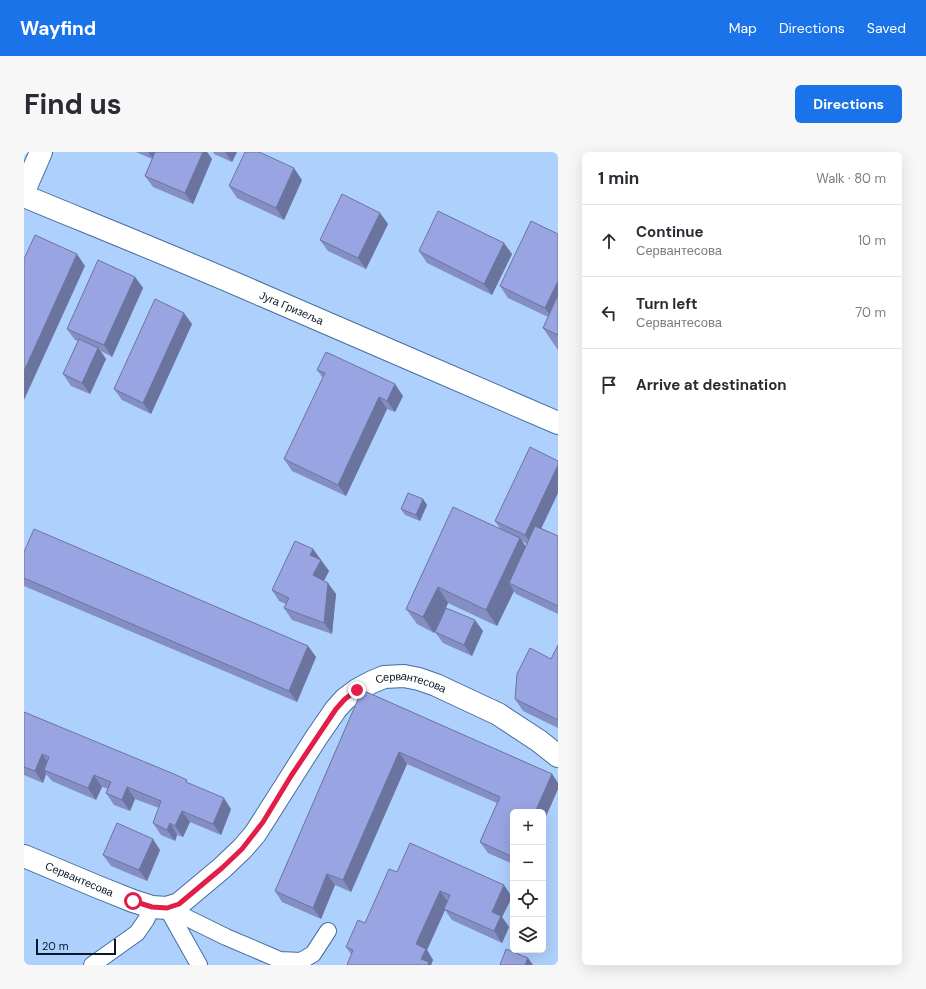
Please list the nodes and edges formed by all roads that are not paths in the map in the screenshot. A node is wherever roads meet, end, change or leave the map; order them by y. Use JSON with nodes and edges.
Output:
{"nodes":[{"id":1,"x":41,"y":152,"type":"edge"},
{"id":2,"x":24,"y":191,"type":"edge"},
{"id":3,"x":24,"y":196,"type":"edge"},
{"id":4,"x":558,"y":424,"type":"edge"},
{"id":5,"x":558,"y":756,"type":"edge"},
{"id":6,"x":24,"y":856,"type":"edge"},
{"id":7,"x":160,"y":907,"type":"junction"},
{"id":8,"x":328,"y":931,"type":"dead end"},
{"id":9,"x":92,"y":965,"type":"edge"},
{"id":10,"x":199,"y":965,"type":"edge"}],
"edges":[{"from":1,"to":2,"type":"street"},
{"from":3,"to":4,"type":"street","name":"Југа Гризеља"},
{"from":5,"to":7,"type":"street","name":"Сервантесова"},
{"from":6,"to":7,"type":"street","name":"Сервантесова"},
{"from":7,"to":8,"type":"lane"},
{"from":7,"to":9,"type":"lane"},
{"from":7,"to":10,"type":"lane"}]}
